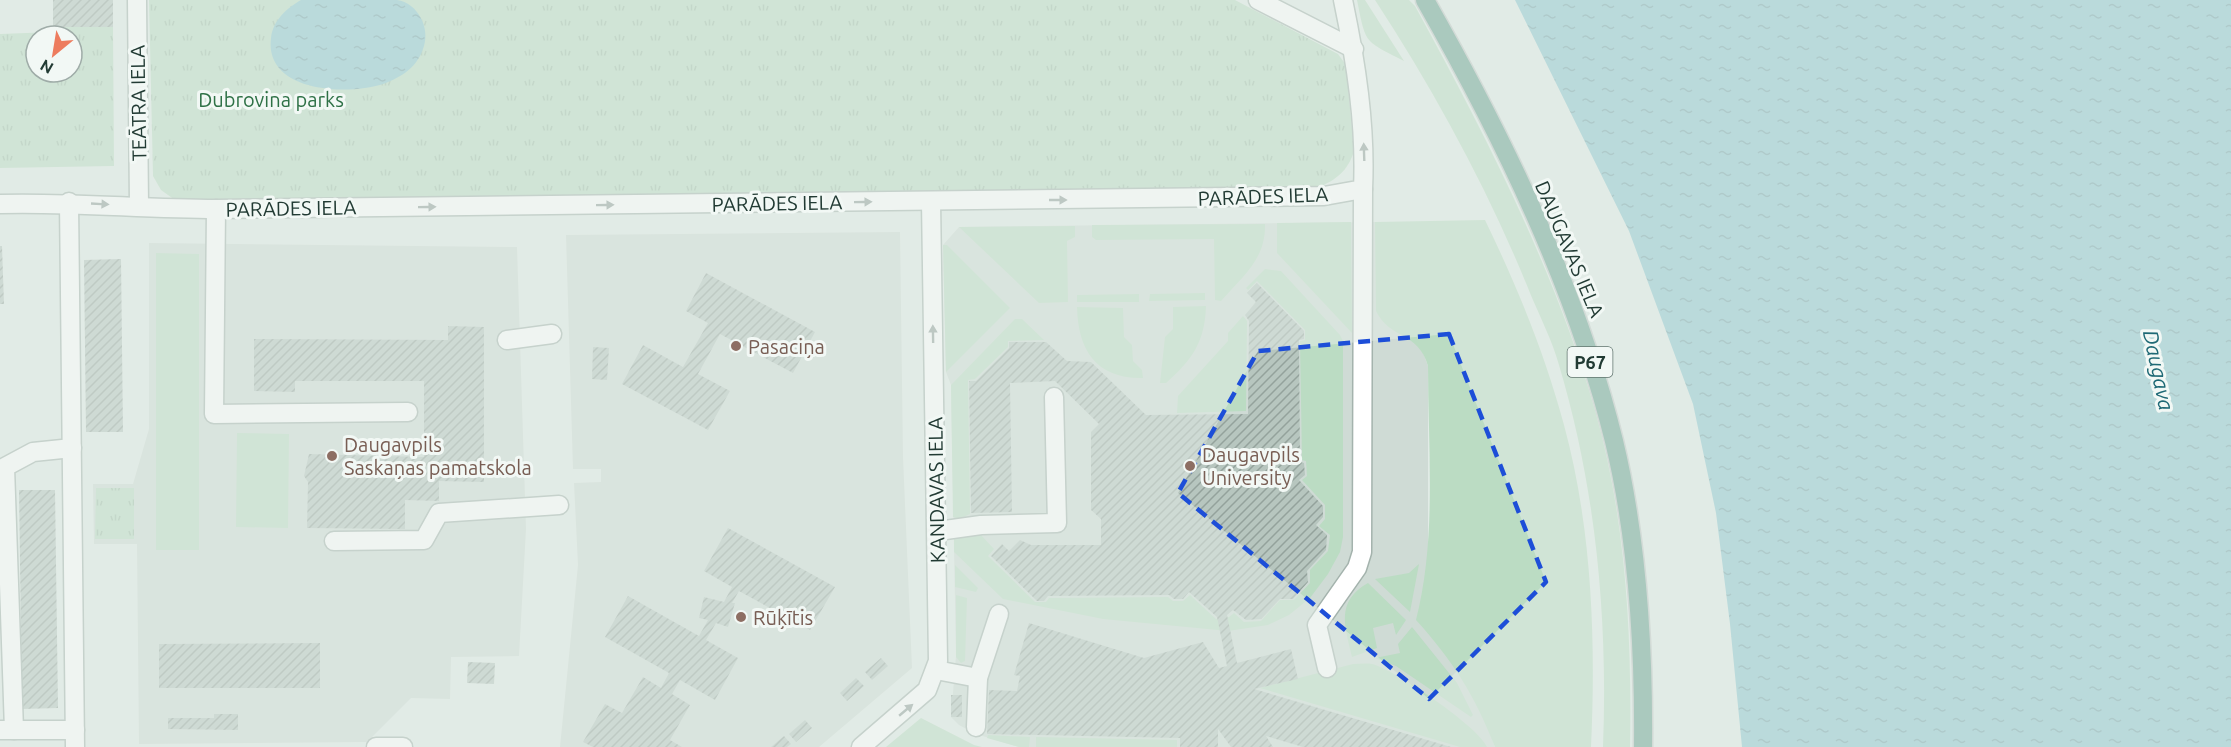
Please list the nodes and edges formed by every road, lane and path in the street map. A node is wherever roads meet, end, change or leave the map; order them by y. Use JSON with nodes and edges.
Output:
{"nodes":[{"id":1,"x":137,"y":0,"type":"edge"},
{"id":2,"x":1258,"y":0,"type":"edge"},
{"id":3,"x":1343,"y":0,"type":"edge"},
{"id":4,"x":1425,"y":0,"type":"edge"},
{"id":5,"x":1354,"y":50,"type":"junction"},
{"id":6,"x":1363,"y":189,"type":"junction"},
{"id":7,"x":931,"y":201,"type":"junction"},
{"id":8,"x":69,"y":202,"type":"junction"},
{"id":9,"x":0,"y":204,"type":"edge"},
{"id":10,"x":139,"y":206,"type":"junction"},
{"id":11,"x":216,"y":209,"type":"junction"},
{"id":12,"x":552,"y":334,"type":"dead end"},
{"id":13,"x":507,"y":340,"type":"dead end"},
{"id":14,"x":1054,"y":398,"type":"dead end"},
{"id":15,"x":408,"y":412,"type":"dead end"},
{"id":16,"x":72,"y":448,"type":"junction"},
{"id":17,"x":3,"y":467,"type":"edge"},
{"id":18,"x":559,"y":505,"type":"dead end"},
{"id":19,"x":938,"y":531,"type":"junction"},
{"id":20,"x":334,"y":541,"type":"dead end"},
{"id":21,"x":999,"y":614,"type":"dead end"},
{"id":22,"x":1327,"y":668,"type":"dead end"},
{"id":23,"x":936,"y":670,"type":"junction"},
{"id":24,"x":978,"y":678,"type":"junction"},
{"id":25,"x":976,"y":728,"type":"dead end"},
{"id":26,"x":7,"y":730,"type":"edge"},
{"id":27,"x":75,"y":738,"type":"edge"},
{"id":28,"x":376,"y":747,"type":"edge"},
{"id":29,"x":404,"y":747,"type":"edge"},
{"id":30,"x":861,"y":747,"type":"edge"},
{"id":31,"x":1643,"y":747,"type":"edge"}],
"edges":[{"from":1,"to":10,"type":"street","name":"TEĀTRA IELA"},
{"from":2,"to":5,"type":"street"},
{"from":3,"to":5,"type":"street"},
{"from":4,"to":31,"type":"main road","name":"DAUGAVAS IELA","number":"P67"},
{"from":6,"to":5,"type":"street","one_way":true},
{"from":7,"to":6,"type":"street","name":"PARĀDES IELA","one_way":true},
{"from":6,"to":22,"type":"street"},
{"from":11,"to":7,"type":"street","name":"PARĀDES IELA","one_way":true},
{"from":19,"to":7,"type":"street","name":"KANDAVAS IELA","one_way":true},
{"from":8,"to":9,"type":"street","name":"PARĀDES IELA"},
{"from":8,"to":10,"type":"street","name":"PARĀDES IELA","one_way":true},
{"from":8,"to":16,"type":"street"},
{"from":10,"to":11,"type":"street","name":"PARĀDES IELA"},
{"from":11,"to":15,"type":"street"},
{"from":12,"to":13,"type":"street"},
{"from":14,"to":19,"type":"street"},
{"from":16,"to":17,"type":"street"},
{"from":16,"to":27,"type":"street"},
{"from":17,"to":26,"type":"street"},
{"from":18,"to":20,"type":"street"},
{"from":19,"to":23,"type":"street","name":"KANDAVAS IELA"},
{"from":21,"to":24,"type":"street"},
{"from":23,"to":24,"type":"street"},
{"from":30,"to":23,"type":"street","name":"KANDAVAS IELA","one_way":true},
{"from":24,"to":25,"type":"street"},
{"from":26,"to":27,"type":"street"},
{"from":28,"to":29,"type":"street"}]}
